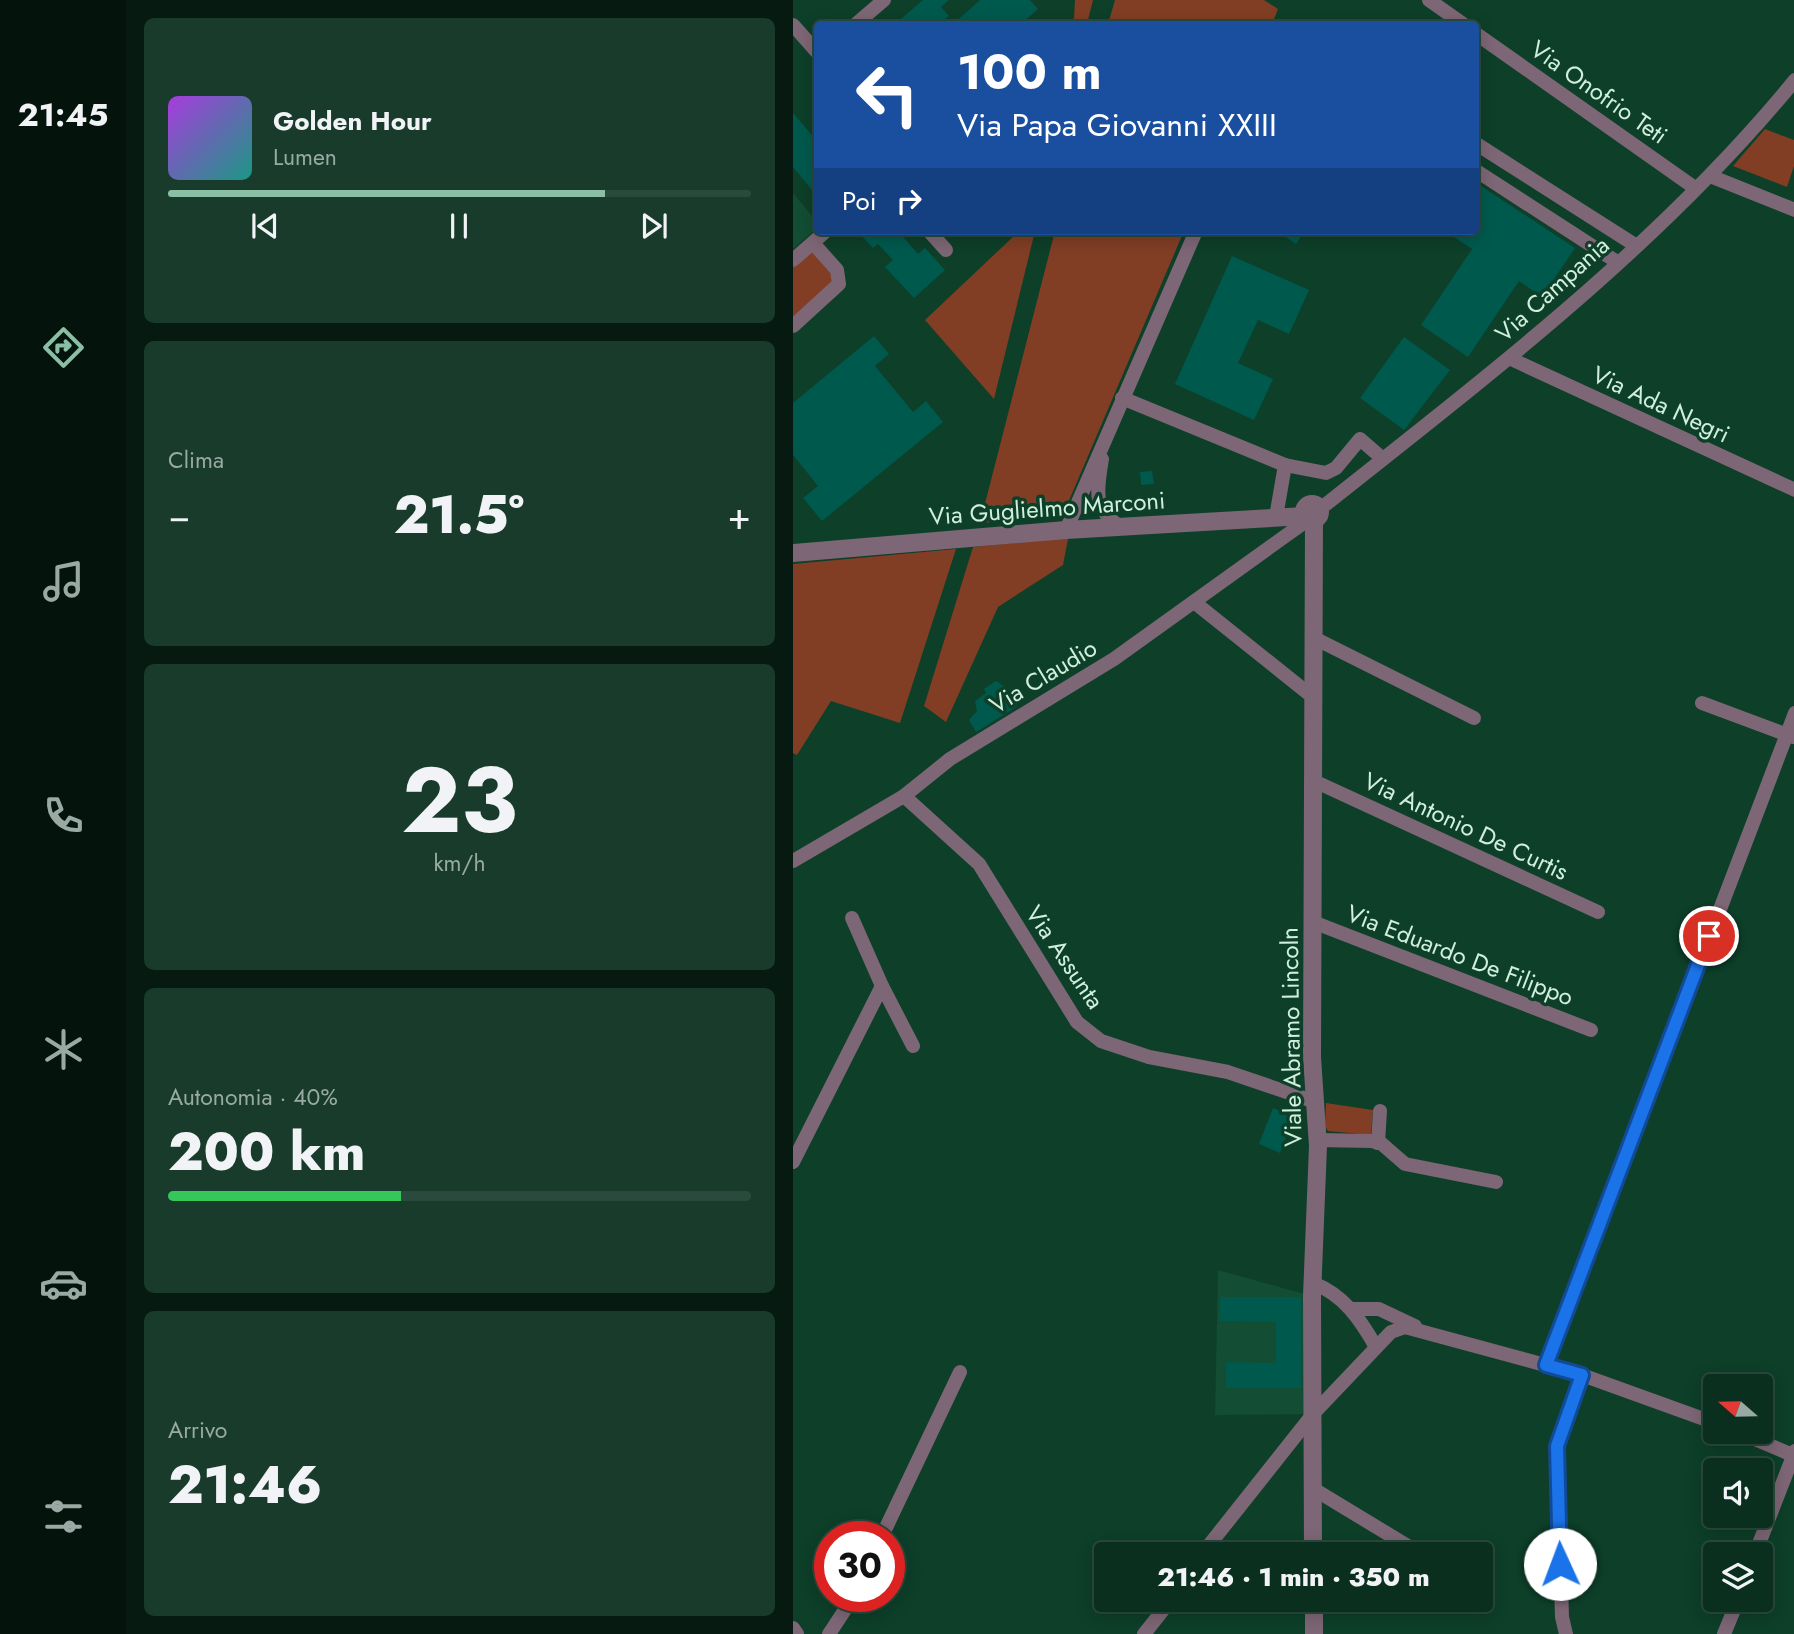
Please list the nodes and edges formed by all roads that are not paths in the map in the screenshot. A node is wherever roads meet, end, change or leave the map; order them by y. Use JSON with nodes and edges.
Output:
{"nodes":[{"id":1,"x":884,"y":0,"type":"edge"},
{"id":2,"x":1429,"y":0,"type":"edge"},
{"id":3,"x":860,"y":21,"type":"edge"},
{"id":4,"x":1459,"y":21,"type":"edge"},
{"id":5,"x":793,"y":25,"type":"edge"},
{"id":6,"x":1479,"y":36,"type":"edge"},
{"id":7,"x":814,"y":49,"type":"edge"},
{"id":8,"x":1794,"y":80,"type":"edge"},
{"id":9,"x":1479,"y":146,"type":"edge"},
{"id":10,"x":1479,"y":173,"type":"edge"},
{"id":11,"x":1710,"y":176,"type":"junction"},
{"id":12,"x":1695,"y":188,"type":"junction"},
{"id":13,"x":1794,"y":210,"type":"edge"},
{"id":14,"x":822,"y":235,"type":"edge"},
{"id":15,"x":933,"y":235,"type":"edge"},
{"id":16,"x":1195,"y":235,"type":"edge"},
{"id":17,"x":813,"y":243,"type":"junction"},
{"id":18,"x":1635,"y":245,"type":"junction"},
{"id":19,"x":946,"y":250,"type":"dead end"},
{"id":20,"x":793,"y":260,"type":"edge"},
{"id":21,"x":1617,"y":262,"type":"junction"},
{"id":22,"x":793,"y":326,"type":"edge"},
{"id":23,"x":1509,"y":358,"type":"junction"},
{"id":24,"x":1122,"y":398,"type":"junction"},
{"id":25,"x":1106,"y":434,"type":"junction"},
{"id":26,"x":1383,"y":459,"type":"junction"},
{"id":27,"x":1285,"y":465,"type":"junction"},
{"id":28,"x":1794,"y":490,"type":"edge"},
{"id":29,"x":1312,"y":516,"type":"junction"},
{"id":30,"x":1276,"y":517,"type":"junction"},
{"id":31,"x":1121,"y":527,"type":"junction"},
{"id":32,"x":1066,"y":530,"type":"junction"},
{"id":33,"x":793,"y":553,"type":"edge"},
{"id":34,"x":1194,"y":602,"type":"junction"},
{"id":35,"x":1314,"y":638,"type":"junction"},
{"id":36,"x":1314,"y":698,"type":"junction"},
{"id":37,"x":1702,"y":703,"type":"dead end"},
{"id":38,"x":1794,"y":713,"type":"edge"},
{"id":39,"x":1474,"y":718,"type":"dead end"},
{"id":40,"x":1790,"y":736,"type":"edge"},
{"id":41,"x":1314,"y":781,"type":"junction"},
{"id":42,"x":904,"y":796,"type":"junction"},
{"id":43,"x":793,"y":861,"type":"edge"},
{"id":44,"x":1598,"y":912,"type":"dead end"},
{"id":45,"x":852,"y":918,"type":"dead end"},
{"id":46,"x":1313,"y":922,"type":"junction"},
{"id":47,"x":882,"y":986,"type":"junction"},
{"id":48,"x":1591,"y":1030,"type":"dead end"},
{"id":49,"x":913,"y":1046,"type":"dead end"},
{"id":50,"x":1313,"y":1101,"type":"junction"},
{"id":51,"x":1380,"y":1111,"type":"dead end"},
{"id":52,"x":1317,"y":1140,"type":"junction"},
{"id":53,"x":1378,"y":1143,"type":"junction"},
{"id":54,"x":793,"y":1162,"type":"edge"},
{"id":55,"x":1496,"y":1182,"type":"dead end"},
{"id":56,"x":1313,"y":1283,"type":"junction"},
{"id":57,"x":1352,"y":1309,"type":"junction"},
{"id":58,"x":1426,"y":1332,"type":"junction"},
{"id":59,"x":1376,"y":1347,"type":"junction"},
{"id":60,"x":1546,"y":1365,"type":"junction"},
{"id":61,"x":960,"y":1372,"type":"dead end"},
{"id":62,"x":1582,"y":1375,"type":"junction"},
{"id":63,"x":1313,"y":1414,"type":"junction"},
{"id":64,"x":1703,"y":1419,"type":"edge"},
{"id":65,"x":1769,"y":1444,"type":"edge"},
{"id":66,"x":1794,"y":1454,"type":"edge"},
{"id":67,"x":1312,"y":1488,"type":"junction"},
{"id":68,"x":889,"y":1521,"type":"edge"},
{"id":69,"x":1212,"y":1542,"type":"edge"},
{"id":70,"x":1313,"y":1542,"type":"edge"},
{"id":71,"x":1401,"y":1542,"type":"edge"},
{"id":72,"x":1760,"y":1542,"type":"edge"},
{"id":73,"x":843,"y":1612,"type":"edge"},
{"id":74,"x":1161,"y":1612,"type":"edge"},
{"id":75,"x":1313,"y":1612,"type":"edge"},
{"id":76,"x":1733,"y":1612,"type":"edge"},
{"id":77,"x":793,"y":1628,"type":"edge"},
{"id":78,"x":797,"y":1634,"type":"edge"},
{"id":79,"x":829,"y":1634,"type":"edge"},
{"id":80,"x":1144,"y":1634,"type":"edge"},
{"id":81,"x":1314,"y":1634,"type":"edge"},
{"id":82,"x":1566,"y":1634,"type":"edge"},
{"id":83,"x":1725,"y":1634,"type":"edge"}],
"edges":[{"from":1,"to":3,"type":"street"},
{"from":2,"to":4,"type":"street"},
{"from":5,"to":7,"type":"street"},
{"from":6,"to":12,"type":"street","name":"Via Onofrio Teti"},
{"from":8,"to":11,"type":"street","name":"Via Campania"},
{"from":9,"to":18,"type":"street"},
{"from":10,"to":21,"type":"street"},
{"from":11,"to":12,"type":"street","name":"Via Campania"},
{"from":11,"to":13,"type":"street"},
{"from":12,"to":18,"type":"street","name":"Via Campania"},
{"from":14,"to":17,"type":"street"},
{"from":15,"to":19,"type":"street"},
{"from":16,"to":24,"type":"street"},
{"from":17,"to":20,"type":"street"},
{"from":17,"to":22,"type":"street"},
{"from":18,"to":21,"type":"street","name":"Via Campania"},
{"from":21,"to":23,"type":"street","name":"Via Campania"},
{"from":23,"to":26,"type":"street","name":"Via Campania"},
{"from":23,"to":28,"type":"street","name":"Via Ada Negri"},
{"from":24,"to":25,"type":"street"},
{"from":24,"to":27,"type":"street"},
{"from":25,"to":31,"type":"street"},
{"from":25,"to":32,"type":"street"},
{"from":26,"to":27,"type":"street"},
{"from":26,"to":29,"type":"street","name":"Via Campania"},
{"from":27,"to":30,"type":"street"},
{"from":29,"to":30,"type":"street","name":"Via Guglielmo Marconi"},
{"from":29,"to":34,"type":"street","name":"Via Claudio"},
{"from":29,"to":35,"type":"street","name":"Viale Abramo Lincoln"},
{"from":30,"to":31,"type":"street","name":"Via Guglielmo Marconi"},
{"from":31,"to":32,"type":"street","name":"Via Guglielmo Marconi"},
{"from":32,"to":33,"type":"street","name":"Via Guglielmo Marconi"},
{"from":34,"to":36,"type":"street"},
{"from":34,"to":42,"type":"street","name":"Via Claudio"},
{"from":35,"to":36,"type":"street","name":"Viale Abramo Lincoln"},
{"from":35,"to":39,"type":"street"},
{"from":36,"to":41,"type":"street","name":"Viale Abramo Lincoln"},
{"from":37,"to":40,"type":"street"},
{"from":38,"to":40,"type":"street"},
{"from":40,"to":60,"type":"street"},
{"from":41,"to":44,"type":"street","name":"Via Antonio De Curtis"},
{"from":41,"to":46,"type":"street","name":"Viale Abramo Lincoln"},
{"from":42,"to":43,"type":"street","name":"Via Claudio"},
{"from":42,"to":50,"type":"street","name":"Via Assunta"},
{"from":45,"to":47,"type":"street"},
{"from":46,"to":48,"type":"street","name":"Via Eduardo De Filippo"},
{"from":46,"to":50,"type":"street","name":"Viale Abramo Lincoln"},
{"from":47,"to":49,"type":"street"},
{"from":47,"to":54,"type":"street"},
{"from":50,"to":52,"type":"street","name":"Viale Abramo Lincoln"},
{"from":51,"to":53,"type":"street"},
{"from":52,"to":53,"type":"street"},
{"from":52,"to":56,"type":"street","name":"Viale Abramo Lincoln"},
{"from":53,"to":55,"type":"street"},
{"from":56,"to":57,"type":"street"},
{"from":56,"to":63,"type":"street","name":"Viale Abramo Lincoln"},
{"from":57,"to":58,"type":"street"},
{"from":57,"to":59,"type":"street"},
{"from":58,"to":59,"type":"street"},
{"from":58,"to":60,"type":"street"},
{"from":59,"to":63,"type":"street"},
{"from":60,"to":62,"type":"street"},
{"from":61,"to":68,"type":"street"},
{"from":62,"to":64,"type":"street"},
{"from":62,"to":82,"type":"street"},
{"from":63,"to":67,"type":"street","name":"Viale Abramo Lincoln"},
{"from":63,"to":69,"type":"street"},
{"from":65,"to":66,"type":"street"},
{"from":66,"to":72,"type":"street"},
{"from":67,"to":70,"type":"street","name":"Viale Abramo Lincoln"},
{"from":67,"to":71,"type":"street"},
{"from":73,"to":79,"type":"street"},
{"from":74,"to":80,"type":"street"},
{"from":75,"to":81,"type":"street"},
{"from":76,"to":83,"type":"street"},
{"from":77,"to":78,"type":"street"}]}
